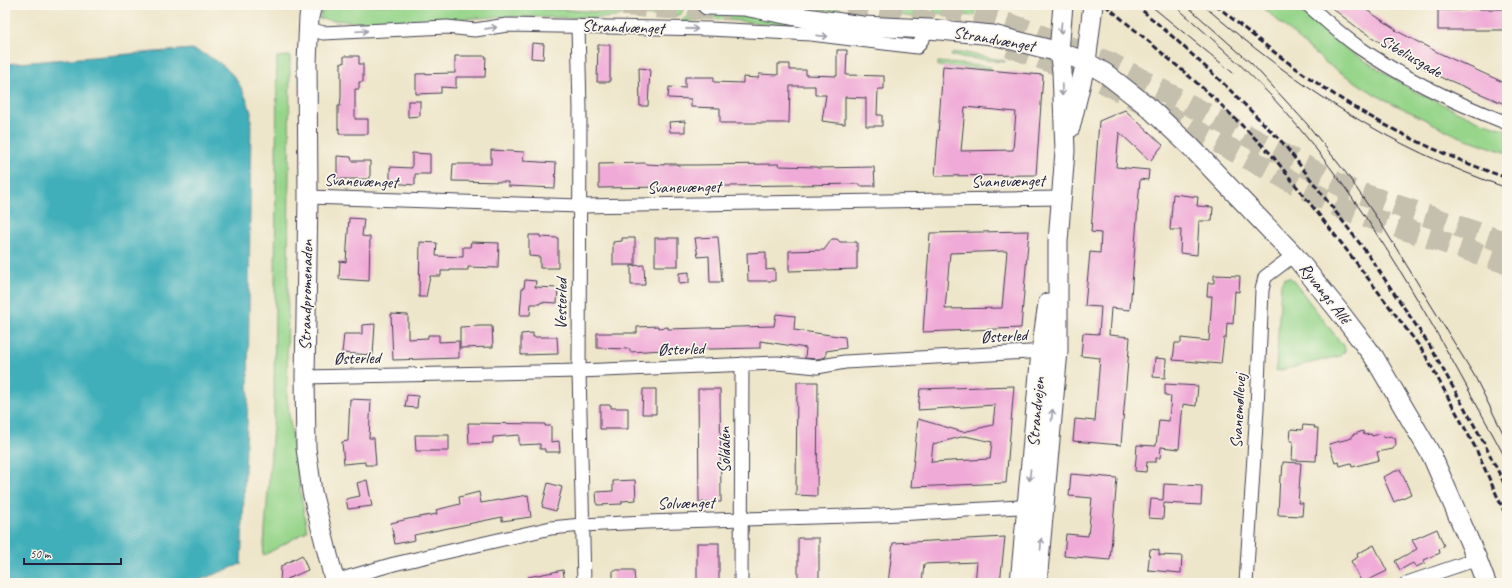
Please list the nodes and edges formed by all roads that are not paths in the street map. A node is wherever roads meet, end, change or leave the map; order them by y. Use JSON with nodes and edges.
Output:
{"nodes":[{"id":1,"x":312,"y":5,"type":"edge"},
{"id":2,"x":707,"y":5,"type":"edge"},
{"id":3,"x":740,"y":5,"type":"edge"},
{"id":4,"x":1063,"y":5,"type":"edge"},
{"id":5,"x":1308,"y":5,"type":"edge"},
{"id":6,"x":1092,"y":11,"type":"edge"},
{"id":7,"x":578,"y":26,"type":"junction"},
{"id":8,"x":308,"y":28,"type":"junction"},
{"id":9,"x":929,"y":29,"type":"junction"},
{"id":10,"x":1059,"y":52,"type":"junction"},
{"id":11,"x":1086,"y":62,"type":"junction"},
{"id":12,"x":1507,"y":123,"type":"edge"},
{"id":13,"x":1065,"y":151,"type":"junction"},
{"id":14,"x":308,"y":197,"type":"junction"},
{"id":15,"x":1062,"y":198,"type":"junction"},
{"id":16,"x":580,"y":206,"type":"junction"},
{"id":17,"x":1294,"y":255,"type":"junction"},
{"id":18,"x":1049,"y":351,"type":"junction"},
{"id":19,"x":742,"y":364,"type":"junction"},
{"id":20,"x":579,"y":371,"type":"junction"},
{"id":21,"x":305,"y":377,"type":"junction"},
{"id":22,"x":1036,"y":506,"type":"junction"},
{"id":23,"x":742,"y":520,"type":"junction"},
{"id":24,"x":582,"y":525,"type":"junction"},
{"id":25,"x":1477,"y":559,"type":"junction"},
{"id":26,"x":335,"y":582,"type":"edge"},
{"id":27,"x":584,"y":583,"type":"edge"},
{"id":28,"x":741,"y":583,"type":"edge"},
{"id":29,"x":1020,"y":583,"type":"edge"},
{"id":30,"x":1037,"y":583,"type":"edge"},
{"id":31,"x":1246,"y":583,"type":"edge"},
{"id":32,"x":1407,"y":583,"type":"edge"},
{"id":33,"x":1486,"y":583,"type":"edge"}],
"edges":[{"from":1,"to":8,"type":"street","name":"Strandpromenaden"},
{"from":2,"to":3,"type":"street","name":"Strandvænget"},
{"from":3,"to":9,"type":"street","name":"Strandvænget"},
{"from":4,"to":10,"type":"street","name":"Strandvejen","one_way":true},
{"from":5,"to":12,"type":"street","name":"Sibeliusgade"},
{"from":6,"to":11,"type":"street","name":"Strandvejen"},
{"from":8,"to":7,"type":"street","name":"Strandvænget","one_way":true},
{"from":7,"to":9,"type":"street","name":"Strandvænget","one_way":true},
{"from":7,"to":16,"type":"street","name":"Vesterled"},
{"from":8,"to":14,"type":"street","name":"Strandpromenaden"},
{"from":9,"to":10,"type":"street","name":"Strandvænget"},
{"from":10,"to":11,"type":"street","name":"Strandvænget"},
{"from":10,"to":13,"type":"street","name":"Strandvejen","one_way":true},
{"from":11,"to":13,"type":"street","name":"Strandvejen"},
{"from":11,"to":17,"type":"street","name":"Ryvangs Allé"},
{"from":13,"to":15,"type":"street","name":"Strandvejen"},
{"from":14,"to":16,"type":"street","name":"Svanevænget"},
{"from":14,"to":21,"type":"street","name":"Strandpromenaden"},
{"from":15,"to":16,"type":"street","name":"Svanevænget"},
{"from":15,"to":18,"type":"street","name":"Strandvejen"},
{"from":16,"to":20,"type":"street","name":"Vesterled"},
{"from":17,"to":25,"type":"street","name":"Ryvangs Allé"},
{"from":17,"to":31,"type":"street","name":"Svanemøllevej"},
{"from":18,"to":19,"type":"street","name":"Østerled"},
{"from":18,"to":22,"type":"street","name":"Strandvejen"},
{"from":19,"to":20,"type":"street","name":"Østerled"},
{"from":19,"to":23,"type":"street","name":"Soldalen"},
{"from":20,"to":21,"type":"street","name":"Østerled"},
{"from":20,"to":24,"type":"street","name":"Vesterled"},
{"from":21,"to":26,"type":"street","name":"Strandpromenaden"},
{"from":22,"to":23,"type":"street","name":"Solvænget"},
{"from":22,"to":29,"type":"street","name":"Strandvejen"},
{"from":30,"to":22,"type":"street","name":"Strandvejen","one_way":true},
{"from":23,"to":24,"type":"street","name":"Solvænget"},
{"from":23,"to":28,"type":"street","name":"Soldalen"},
{"from":24,"to":26,"type":"street","name":"Solvænget"},
{"from":24,"to":27,"type":"street","name":"Vesterled"},
{"from":25,"to":32,"type":"street"},
{"from":25,"to":33,"type":"street","name":"Ryvangs Allé"}]}
